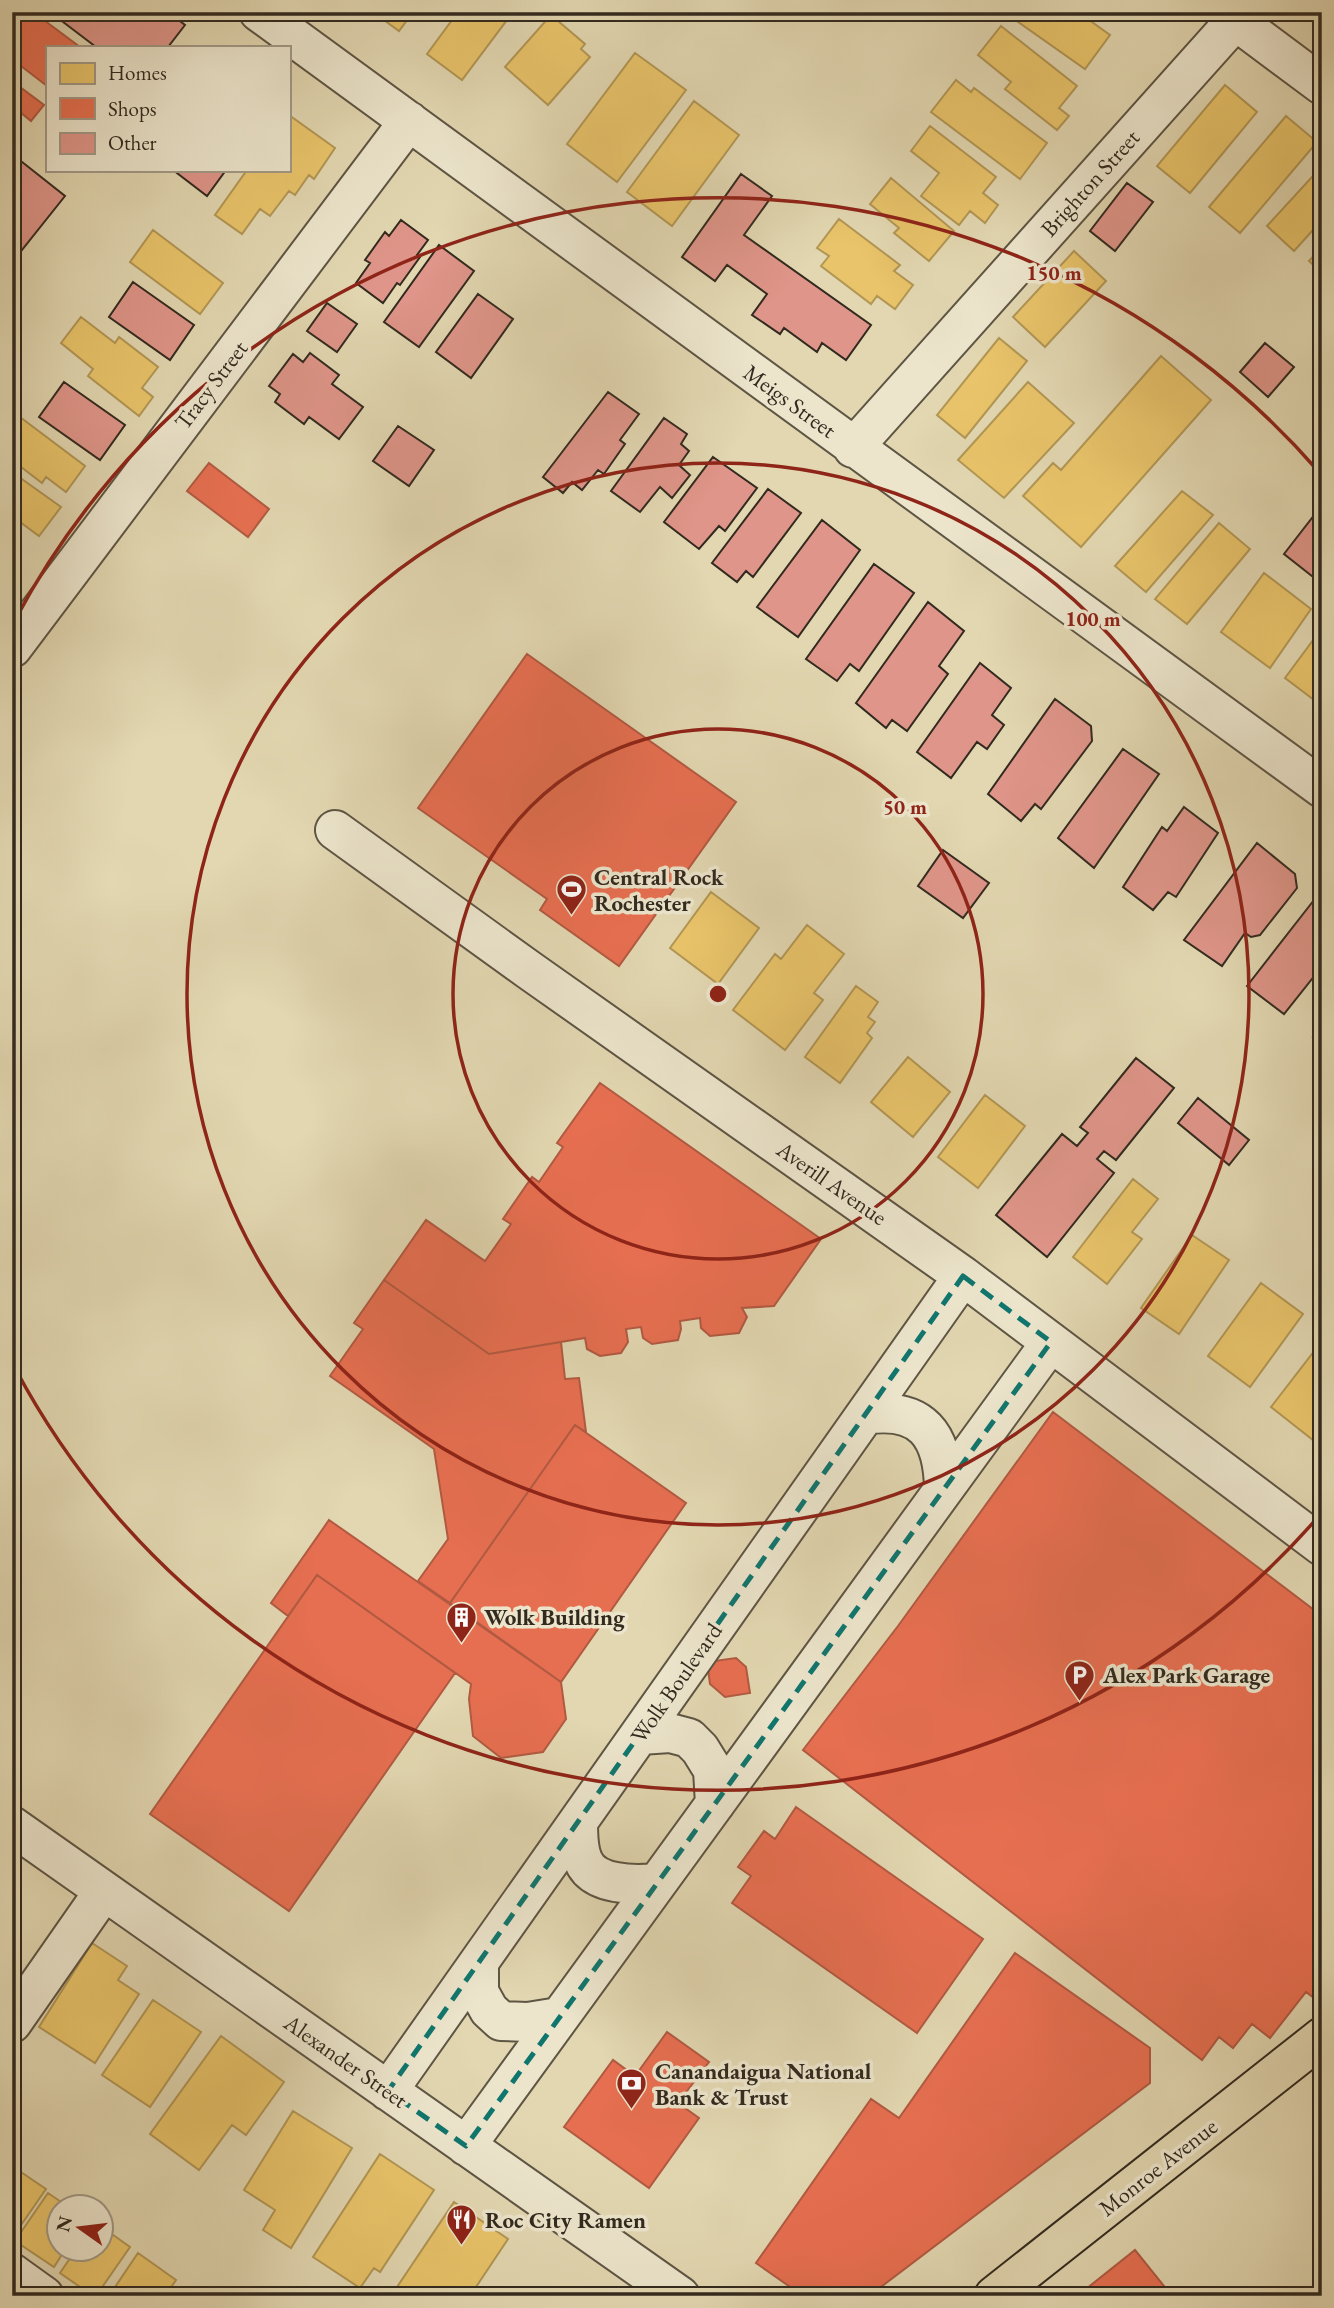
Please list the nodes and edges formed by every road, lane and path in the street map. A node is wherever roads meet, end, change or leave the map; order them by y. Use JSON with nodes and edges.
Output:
{"nodes":[{"id":1,"x":259,"y":12,"type":"edge"},
{"id":2,"x":1234,"y":15,"type":"edge"},
{"id":3,"x":1322,"y":85,"type":"edge"},
{"id":4,"x":409,"y":121,"type":"junction"},
{"id":5,"x":853,"y":448,"type":"junction"},
{"id":6,"x":12,"y":648,"type":"edge"},
{"id":7,"x":1322,"y":788,"type":"edge"},
{"id":8,"x":335,"y":830,"type":"dead end"},
{"id":9,"x":964,"y":1276,"type":"junction"},
{"id":10,"x":1051,"y":1342,"type":"junction"},
{"id":11,"x":865,"y":1415,"type":"junction"},
{"id":12,"x":944,"y":1489,"type":"junction"},
{"id":13,"x":1322,"y":1546,"type":"edge"},
{"id":14,"x":640,"y":1735,"type":"junction"},
{"id":15,"x":715,"y":1804,"type":"junction"},
{"id":16,"x":578,"y":1822,"type":"junction"},
{"id":17,"x":12,"y":1826,"type":"edge"},
{"id":18,"x":657,"y":1883,"type":"junction"},
{"id":19,"x":104,"y":1891,"type":"junction"},
{"id":20,"x":479,"y":1962,"type":"junction"},
{"id":21,"x":559,"y":2017,"type":"junction"},
{"id":22,"x":12,"y":2023,"type":"edge"},
{"id":23,"x":1322,"y":2037,"type":"edge"},
{"id":24,"x":388,"y":2091,"type":"junction"},
{"id":25,"x":466,"y":2146,"type":"junction"},
{"id":26,"x":12,"y":2273,"type":"edge"},
{"id":27,"x":44,"y":2296,"type":"edge"},
{"id":28,"x":680,"y":2296,"type":"edge"},
{"id":29,"x":994,"y":2296,"type":"edge"}],
"edges":[{"from":1,"to":4,"type":"street","name":"Meigs Street"},
{"from":2,"to":3,"type":"street"},
{"from":2,"to":5,"type":"street","name":"Brighton Street"},
{"from":4,"to":5,"type":"street","name":"Meigs Street"},
{"from":4,"to":6,"type":"street","name":"Tracy Street"},
{"from":5,"to":7,"type":"street","name":"Meigs Street"},
{"from":8,"to":9,"type":"street","name":"Averill Avenue"},
{"from":9,"to":10,"type":"street","name":"Averill Avenue"},
{"from":9,"to":11,"type":"street","name":"Wolk Boulevard"},
{"from":10,"to":12,"type":"street"},
{"from":10,"to":13,"type":"street","name":"Averill Avenue"},
{"from":11,"to":12,"type":"street"},
{"from":11,"to":14,"type":"street","name":"Wolk Boulevard"},
{"from":12,"to":15,"type":"street"},
{"from":14,"to":15,"type":"street"},
{"from":14,"to":16,"type":"street","name":"Wolk Boulevard"},
{"from":15,"to":18,"type":"street"},
{"from":16,"to":18,"type":"street"},
{"from":16,"to":20,"type":"street","name":"Wolk Boulevard"},
{"from":17,"to":19,"type":"street","name":"Alexander Street"},
{"from":18,"to":21,"type":"street"},
{"from":19,"to":22,"type":"street"},
{"from":19,"to":24,"type":"street","name":"Alexander Street"},
{"from":20,"to":21,"type":"street"},
{"from":20,"to":24,"type":"street","name":"Wolk Boulevard"},
{"from":21,"to":25,"type":"street"},
{"from":23,"to":29,"type":"main road","name":"Monroe Avenue"},
{"from":24,"to":25,"type":"street","name":"Alexander Street"},
{"from":25,"to":28,"type":"street","name":"Alexander Street"},
{"from":26,"to":27,"type":"street"}]}
